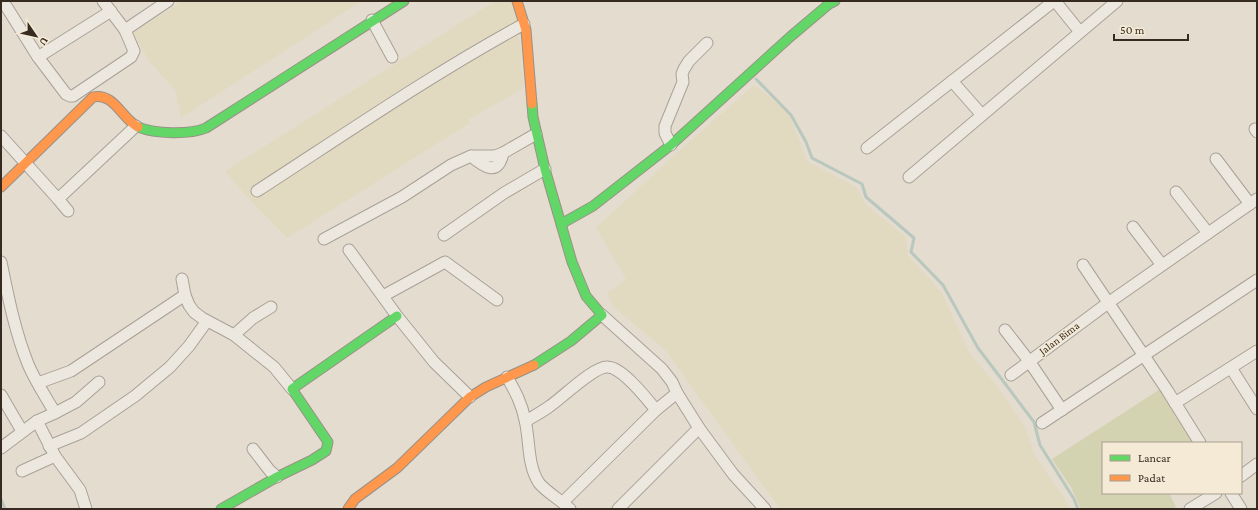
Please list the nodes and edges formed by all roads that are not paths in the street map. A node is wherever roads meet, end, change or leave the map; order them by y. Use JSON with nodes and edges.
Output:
{"nodes":[{"id":1,"x":103,"y":1,"type":"edge"},
{"id":2,"x":168,"y":1,"type":"edge"},
{"id":3,"x":404,"y":1,"type":"edge"},
{"id":4,"x":517,"y":1,"type":"edge"},
{"id":5,"x":835,"y":1,"type":"edge"},
{"id":6,"x":1054,"y":1,"type":"edge"},
{"id":7,"x":1112,"y":3,"type":"edge"},
{"id":8,"x":7,"y":5,"type":"edge"},
{"id":9,"x":111,"y":11,"type":"junction"},
{"id":10,"x":372,"y":20,"type":"junction"},
{"id":11,"x":524,"y":24,"type":"junction"},
{"id":12,"x":125,"y":30,"type":"junction"},
{"id":13,"x":1080,"y":32,"type":"junction"},
{"id":14,"x":706,"y":44,"type":"dead end"},
{"id":15,"x":38,"y":57,"type":"junction"},
{"id":16,"x":392,"y":58,"type":"dead end"},
{"id":17,"x":952,"y":81,"type":"junction"},
{"id":18,"x":982,"y":115,"type":"junction"},
{"id":19,"x":136,"y":126,"type":"junction"},
{"id":20,"x":536,"y":134,"type":"junction"},
{"id":21,"x":1,"y":136,"type":"edge"},
{"id":22,"x":671,"y":145,"type":"junction"},
{"id":23,"x":867,"y":148,"type":"dead end"},
{"id":24,"x":1216,"y":159,"type":"dead end"},
{"id":25,"x":26,"y":163,"type":"junction"},
{"id":26,"x":544,"y":168,"type":"junction"},
{"id":27,"x":909,"y":177,"type":"dead end"},
{"id":28,"x":1,"y":187,"type":"edge"},
{"id":29,"x":257,"y":191,"type":"dead end"},
{"id":30,"x":1176,"y":192,"type":"dead end"},
{"id":31,"x":58,"y":199,"type":"junction"},
{"id":32,"x":1253,"y":201,"type":"edge"},
{"id":33,"x":68,"y":211,"type":"dead end"},
{"id":34,"x":561,"y":224,"type":"junction"},
{"id":35,"x":1133,"y":227,"type":"dead end"},
{"id":36,"x":1208,"y":233,"type":"junction"},
{"id":37,"x":444,"y":235,"type":"dead end"},
{"id":38,"x":324,"y":240,"type":"dead end"},
{"id":39,"x":349,"y":250,"type":"dead end"},
{"id":40,"x":1,"y":262,"type":"edge"},
{"id":41,"x":1083,"y":265,"type":"dead end"},
{"id":42,"x":1162,"y":265,"type":"junction"},
{"id":43,"x":182,"y":280,"type":"dead end"},
{"id":44,"x":1257,"y":280,"type":"edge"},
{"id":45,"x":185,"y":295,"type":"junction"},
{"id":46,"x":383,"y":296,"type":"junction"},
{"id":47,"x":497,"y":300,"type":"dead end"},
{"id":48,"x":1108,"y":302,"type":"junction"},
{"id":49,"x":271,"y":307,"type":"dead end"},
{"id":50,"x":602,"y":315,"type":"junction"},
{"id":51,"x":397,"y":316,"type":"junction"},
{"id":52,"x":206,"y":320,"type":"junction"},
{"id":53,"x":1005,"y":330,"type":"dead end"},
{"id":54,"x":234,"y":335,"type":"junction"},
{"id":55,"x":1257,"y":352,"type":"edge"},
{"id":56,"x":1144,"y":356,"type":"junction"},
{"id":57,"x":1029,"y":361,"type":"junction"},
{"id":58,"x":1231,"y":368,"type":"junction"},
{"id":59,"x":1011,"y":375,"type":"dead end"},
{"id":60,"x":507,"y":377,"type":"junction"},
{"id":61,"x":99,"y":382,"type":"dead end"},
{"id":62,"x":38,"y":383,"type":"junction"},
{"id":63,"x":292,"y":389,"type":"junction"},
{"id":64,"x":677,"y":393,"type":"junction"},
{"id":65,"x":1,"y":395,"type":"edge"},
{"id":66,"x":470,"y":397,"type":"junction"},
{"id":67,"x":1175,"y":403,"type":"junction"},
{"id":68,"x":1257,"y":409,"type":"edge"},
{"id":69,"x":656,"y":410,"type":"junction"},
{"id":70,"x":1062,"y":410,"type":"junction"},
{"id":71,"x":55,"y":413,"type":"junction"},
{"id":72,"x":37,"y":421,"type":"junction"},
{"id":73,"x":526,"y":421,"type":"junction"},
{"id":74,"x":1042,"y":423,"type":"dead end"},
{"id":75,"x":699,"y":428,"type":"junction"},
{"id":76,"x":22,"y":431,"type":"junction"},
{"id":77,"x":1199,"y":442,"type":"edge"},
{"id":78,"x":49,"y":446,"type":"junction"},
{"id":79,"x":1,"y":448,"type":"edge"},
{"id":80,"x":253,"y":449,"type":"dead end"},
{"id":81,"x":55,"y":456,"type":"junction"},
{"id":82,"x":1257,"y":464,"type":"edge"},
{"id":83,"x":22,"y":471,"type":"dead end"},
{"id":84,"x":1242,"y":475,"type":"edge"},
{"id":85,"x":277,"y":477,"type":"junction"},
{"id":86,"x":1214,"y":494,"type":"edge"},
{"id":87,"x":1232,"y":494,"type":"edge"},
{"id":88,"x":566,"y":506,"type":"edge"},
{"id":89,"x":86,"y":509,"type":"edge"},
{"id":90,"x":221,"y":509,"type":"edge"},
{"id":91,"x":348,"y":509,"type":"edge"},
{"id":92,"x":618,"y":509,"type":"edge"},
{"id":93,"x":765,"y":509,"type":"edge"},
{"id":94,"x":1190,"y":509,"type":"edge"},
{"id":95,"x":1241,"y":509,"type":"edge"}],
"edges":[{"from":1,"to":9,"type":"street"},
{"from":2,"to":12,"type":"street"},
{"from":3,"to":10,"type":"street"},
{"from":4,"to":11,"type":"street"},
{"from":5,"to":22,"type":"street"},
{"from":6,"to":13,"type":"street"},
{"from":6,"to":17,"type":"street"},
{"from":7,"to":13,"type":"street"},
{"from":8,"to":15,"type":"street"},
{"from":9,"to":12,"type":"street"},
{"from":9,"to":15,"type":"street"},
{"from":10,"to":16,"type":"street"},
{"from":10,"to":19,"type":"street"},
{"from":11,"to":20,"type":"street"},
{"from":11,"to":29,"type":"street"},
{"from":12,"to":15,"type":"street"},
{"from":13,"to":18,"type":"street"},
{"from":14,"to":22,"type":"street"},
{"from":17,"to":18,"type":"street"},
{"from":17,"to":23,"type":"street"},
{"from":18,"to":27,"type":"street"},
{"from":19,"to":25,"type":"street"},
{"from":19,"to":31,"type":"street"},
{"from":20,"to":26,"type":"street"},
{"from":20,"to":38,"type":"street"},
{"from":21,"to":25,"type":"street"},
{"from":22,"to":34,"type":"street"},
{"from":24,"to":32,"type":"street"},
{"from":25,"to":28,"type":"street"},
{"from":25,"to":31,"type":"street"},
{"from":26,"to":34,"type":"street"},
{"from":26,"to":37,"type":"street"},
{"from":30,"to":36,"type":"street"},
{"from":31,"to":33,"type":"street"},
{"from":32,"to":36,"type":"street","name":"Jalan Bima"},
{"from":34,"to":50,"type":"street"},
{"from":35,"to":42,"type":"street"},
{"from":36,"to":42,"type":"street","name":"Jalan Bima"},
{"from":39,"to":46,"type":"street"},
{"from":40,"to":62,"type":"street"},
{"from":41,"to":48,"type":"street"},
{"from":42,"to":48,"type":"street","name":"Jalan Bima"},
{"from":43,"to":45,"type":"street"},
{"from":44,"to":56,"type":"street"},
{"from":45,"to":52,"type":"street"},
{"from":45,"to":62,"type":"street"},
{"from":46,"to":47,"type":"street"},
{"from":46,"to":51,"type":"street"},
{"from":48,"to":56,"type":"street"},
{"from":48,"to":57,"type":"street","name":"Jalan Bima"},
{"from":49,"to":54,"type":"street"},
{"from":50,"to":60,"type":"street"},
{"from":50,"to":64,"type":"street"},
{"from":51,"to":63,"type":"street"},
{"from":51,"to":66,"type":"street"},
{"from":52,"to":54,"type":"street"},
{"from":52,"to":78,"type":"street"},
{"from":53,"to":57,"type":"street"},
{"from":54,"to":63,"type":"street"},
{"from":55,"to":58,"type":"street"},
{"from":56,"to":67,"type":"street"},
{"from":56,"to":70,"type":"street"},
{"from":57,"to":59,"type":"street","name":"Jalan Bima"},
{"from":57,"to":70,"type":"street"},
{"from":58,"to":67,"type":"street"},
{"from":58,"to":68,"type":"street"},
{"from":60,"to":66,"type":"street"},
{"from":60,"to":73,"type":"street"},
{"from":61,"to":71,"type":"street"},
{"from":62,"to":71,"type":"street"},
{"from":63,"to":85,"type":"street"},
{"from":64,"to":69,"type":"street"},
{"from":64,"to":75,"type":"street"},
{"from":65,"to":76,"type":"street"},
{"from":66,"to":91,"type":"street"},
{"from":67,"to":77,"type":"street"},
{"from":69,"to":73,"type":"street"},
{"from":69,"to":88,"type":"street"},
{"from":70,"to":74,"type":"street"},
{"from":71,"to":72,"type":"street"},
{"from":72,"to":76,"type":"street"},
{"from":72,"to":78,"type":"street"},
{"from":73,"to":88,"type":"street"},
{"from":75,"to":92,"type":"street"},
{"from":75,"to":93,"type":"street"},
{"from":76,"to":79,"type":"street"},
{"from":78,"to":81,"type":"street"},
{"from":80,"to":85,"type":"street"},
{"from":81,"to":83,"type":"street"},
{"from":81,"to":89,"type":"street"},
{"from":82,"to":84,"type":"street"},
{"from":85,"to":90,"type":"street"},
{"from":86,"to":94,"type":"street"},
{"from":87,"to":95,"type":"street"}]}
